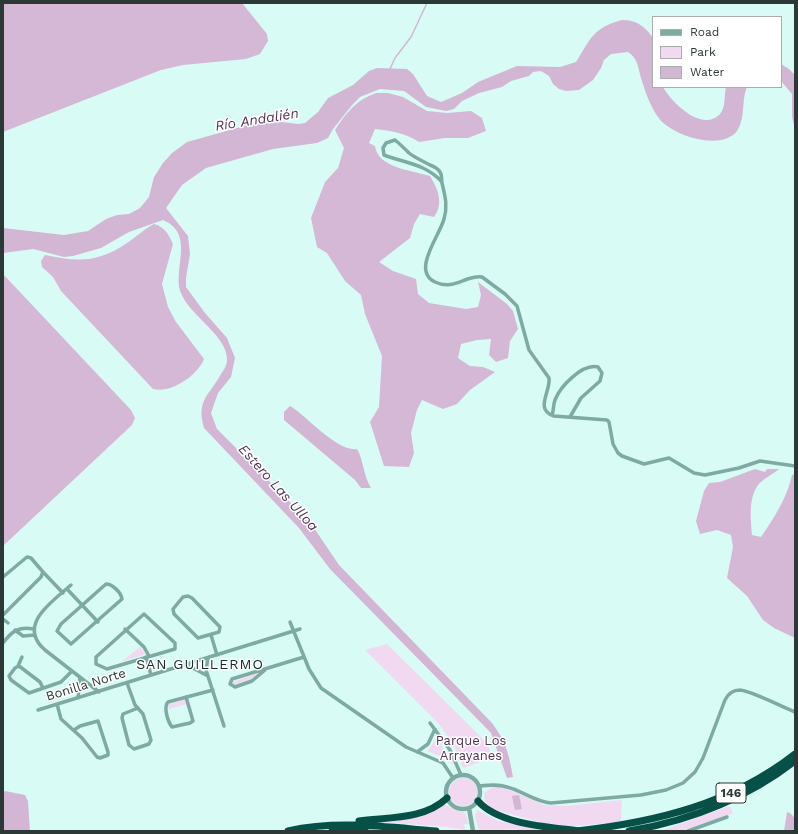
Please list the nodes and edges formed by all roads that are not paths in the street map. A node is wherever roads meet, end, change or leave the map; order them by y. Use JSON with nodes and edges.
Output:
{"nodes":[{"id":1,"x":442,"y":182,"type":"junction"},
{"id":2,"x":552,"y":415,"type":"junction"},
{"id":3,"x":570,"y":417,"type":"junction"},
{"id":4,"x":795,"y":466,"type":"edge"},
{"id":5,"x":43,"y":572,"type":"junction"},
{"id":6,"x":3,"y":577,"type":"edge"},
{"id":7,"x":71,"y":585,"type":"dead end"},
{"id":8,"x":67,"y":589,"type":"junction"},
{"id":9,"x":63,"y":593,"type":"junction"},
{"id":10,"x":82,"y":605,"type":"junction"},
{"id":11,"x":3,"y":615,"type":"edge"},
{"id":12,"x":3,"y":619,"type":"edge"},
{"id":13,"x":98,"y":622,"type":"junction"},
{"id":14,"x":290,"y":622,"type":"dead end"},
{"id":15,"x":8,"y":623,"type":"dead end"},
{"id":16,"x":34,"y":629,"type":"junction"},
{"id":17,"x":125,"y":629,"type":"junction"},
{"id":18,"x":300,"y":629,"type":"dead end"},
{"id":19,"x":14,"y":630,"type":"junction"},
{"id":20,"x":294,"y":631,"type":"junction"},
{"id":21,"x":35,"y":635,"type":"junction"},
{"id":22,"x":211,"y":635,"type":"junction"},
{"id":23,"x":3,"y":643,"type":"edge"},
{"id":24,"x":217,"y":656,"type":"junction"},
{"id":25,"x":22,"y":657,"type":"dead end"},
{"id":26,"x":147,"y":657,"type":"junction"},
{"id":27,"x":304,"y":657,"type":"junction"},
{"id":28,"x":208,"y":658,"type":"junction"},
{"id":29,"x":186,"y":665,"type":"junction"},
{"id":30,"x":18,"y":666,"type":"junction"},
{"id":31,"x":266,"y":670,"type":"junction"},
{"id":32,"x":72,"y":671,"type":"junction"},
{"id":33,"x":151,"y":676,"type":"junction"},
{"id":34,"x":208,"y":676,"type":"junction"},
{"id":35,"x":80,"y":677,"type":"junction"},
{"id":36,"x":127,"y":683,"type":"junction"},
{"id":37,"x":43,"y":688,"type":"junction"},
{"id":38,"x":213,"y":690,"type":"junction"},
{"id":39,"x":98,"y":692,"type":"junction"},
{"id":40,"x":186,"y":697,"type":"junction"},
{"id":41,"x":78,"y":698,"type":"junction"},
{"id":42,"x":56,"y":704,"type":"junction"},
{"id":43,"x":138,"y":708,"type":"junction"},
{"id":44,"x":38,"y":710,"type":"dead end"},
{"id":45,"x":795,"y":712,"type":"edge"},
{"id":46,"x":430,"y":723,"type":"dead end"},
{"id":47,"x":224,"y":726,"type":"dead end"},
{"id":48,"x":435,"y":729,"type":"junction"},
{"id":49,"x":74,"y":730,"type":"junction"},
{"id":50,"x":417,"y":752,"type":"junction"},
{"id":51,"x":795,"y":754,"type":"edge"},
{"id":52,"x":795,"y":761,"type":"edge"},
{"id":53,"x":461,"y":775,"type":"junction"},
{"id":54,"x":453,"y":778,"type":"junction"},
{"id":55,"x":479,"y":786,"type":"junction"},
{"id":56,"x":448,"y":798,"type":"junction"},
{"id":57,"x":478,"y":801,"type":"junction"},
{"id":58,"x":469,"y":808,"type":"junction"},
{"id":59,"x":727,"y":817,"type":"dead end"},
{"id":60,"x":334,"y":828,"type":"edge"},
{"id":61,"x":288,"y":831,"type":"edge"},
{"id":62,"x":365,"y":831,"type":"edge"},
{"id":63,"x":436,"y":831,"type":"edge"},
{"id":64,"x":473,"y":831,"type":"edge"},
{"id":65,"x":577,"y":831,"type":"edge"},
{"id":66,"x":580,"y":831,"type":"edge"},
{"id":67,"x":629,"y":831,"type":"edge"},
{"id":68,"x":688,"y":831,"type":"edge"}],
"edges":[{"from":1,"to":1,"type":"street"},
{"from":1,"to":2,"type":"street"},
{"from":2,"to":3,"type":"street"},
{"from":2,"to":3,"type":"street"},
{"from":3,"to":4,"type":"street"},
{"from":5,"to":6,"type":"street"},
{"from":5,"to":9,"type":"street"},
{"from":5,"to":11,"type":"street"},
{"from":7,"to":8,"type":"street"},
{"from":8,"to":9,"type":"street"},
{"from":8,"to":10,"type":"street"},
{"from":9,"to":16,"type":"street"},
{"from":10,"to":13,"type":"street"},
{"from":10,"to":13,"type":"street"},
{"from":10,"to":13,"type":"street"},
{"from":12,"to":15,"type":"street"},
{"from":14,"to":20,"type":"street"},
{"from":16,"to":19,"type":"street"},
{"from":16,"to":21,"type":"street"},
{"from":17,"to":26,"type":"street"},
{"from":17,"to":26,"type":"street"},
{"from":17,"to":26,"type":"street"},
{"from":18,"to":20,"type":"street","name":"Bonilla Norte"},
{"from":19,"to":21,"type":"street"},
{"from":19,"to":23,"type":"street"},
{"from":20,"to":24,"type":"street","name":"Bonilla Norte"},
{"from":20,"to":27,"type":"street"},
{"from":21,"to":32,"type":"street"},
{"from":22,"to":22,"type":"street"},
{"from":22,"to":24,"type":"street"},
{"from":24,"to":28,"type":"street","name":"Bonilla Norte"},
{"from":25,"to":30,"type":"street"},
{"from":26,"to":33,"type":"street"},
{"from":27,"to":31,"type":"street"},
{"from":27,"to":50,"type":"street"},
{"from":28,"to":29,"type":"street","name":"Bonilla Norte"},
{"from":28,"to":34,"type":"street"},
{"from":29,"to":33,"type":"street","name":"Bonilla Norte"},
{"from":29,"to":34,"type":"street"},
{"from":30,"to":37,"type":"street"},
{"from":30,"to":37,"type":"street"},
{"from":31,"to":31,"type":"street"},
{"from":32,"to":35,"type":"street"},
{"from":32,"to":37,"type":"street"},
{"from":33,"to":36,"type":"street","name":"Bonilla Norte"},
{"from":34,"to":38,"type":"street"},
{"from":35,"to":39,"type":"street"},
{"from":35,"to":41,"type":"street"},
{"from":36,"to":39,"type":"street","name":"Bonilla Norte"},
{"from":36,"to":43,"type":"street"},
{"from":38,"to":40,"type":"street"},
{"from":38,"to":47,"type":"street"},
{"from":39,"to":41,"type":"street","name":"Bonilla Norte"},
{"from":40,"to":40,"type":"street"},
{"from":41,"to":42,"type":"street","name":"Bonilla Norte"},
{"from":42,"to":44,"type":"street","name":"Bonilla Norte"},
{"from":42,"to":49,"type":"street"},
{"from":43,"to":43,"type":"street"},
{"from":45,"to":55,"type":"street"},
{"from":46,"to":48,"type":"street"},
{"from":48,"to":50,"type":"street"},
{"from":48,"to":53,"type":"street"},
{"from":49,"to":49,"type":"street"},
{"from":50,"to":54,"type":"street"},
{"from":51,"to":66,"type":"highway","number":"146"},
{"from":52,"to":67,"type":"highway","number":"146"},
{"from":53,"to":54,"type":"street"},
{"from":53,"to":55,"type":"street"},
{"from":54,"to":56,"type":"street"},
{"from":55,"to":57,"type":"street"},
{"from":56,"to":58,"type":"street"},
{"from":56,"to":60,"type":"highway"},
{"from":57,"to":58,"type":"street"},
{"from":57,"to":66,"type":"highway"},
{"from":58,"to":64,"type":"street"},
{"from":59,"to":68,"type":"street"},
{"from":60,"to":61,"type":"highway"},
{"from":60,"to":62,"type":"highway"},
{"from":60,"to":63,"type":"highway"},
{"from":65,"to":66,"type":"highway","number":"146"}]}
